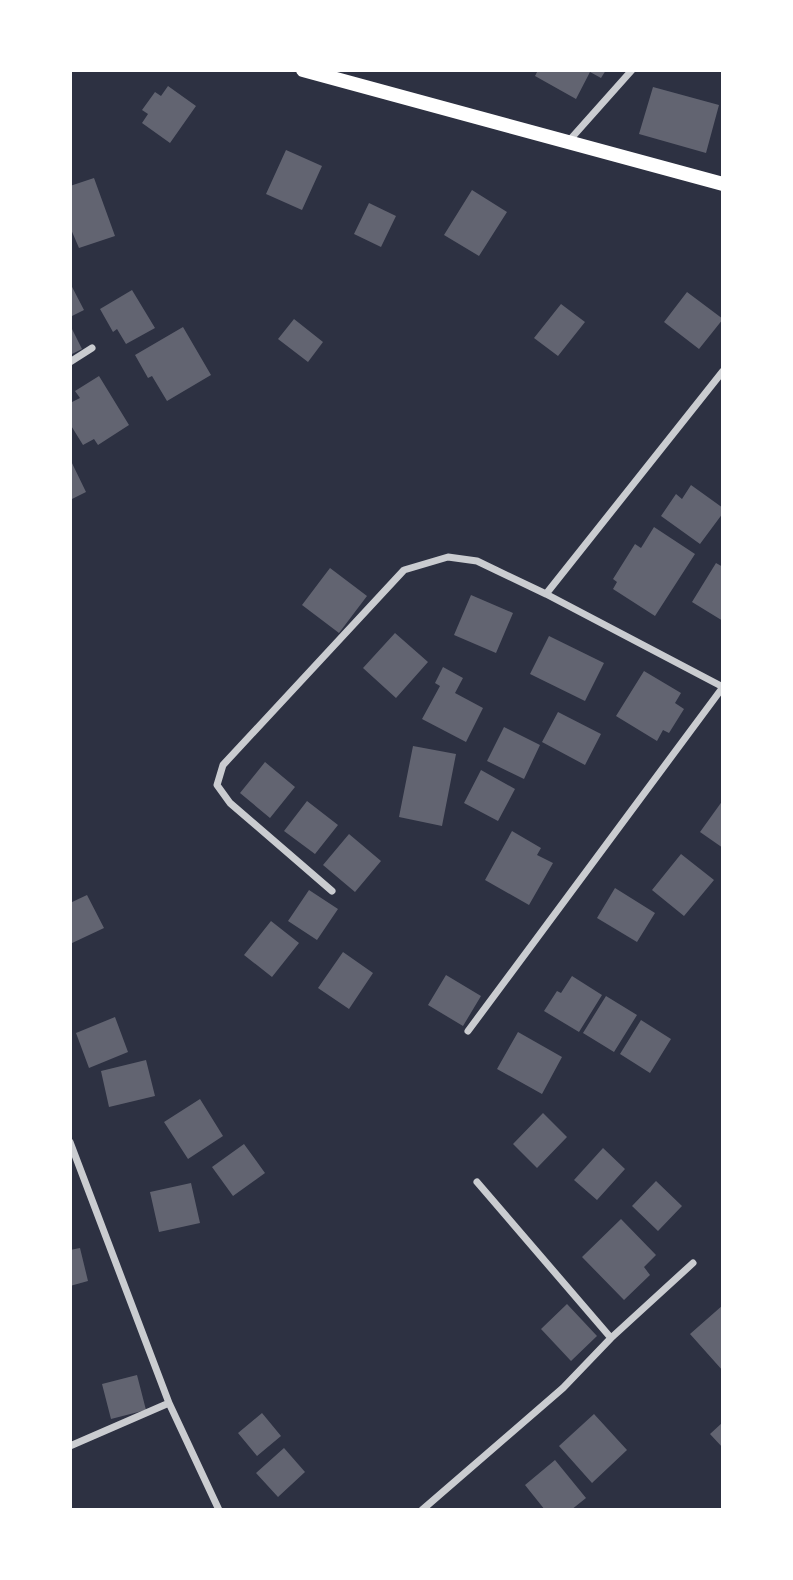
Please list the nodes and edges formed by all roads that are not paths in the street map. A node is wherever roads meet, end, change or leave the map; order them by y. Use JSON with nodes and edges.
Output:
{"nodes":[{"id":1,"x":303,"y":70,"type":"edge"},
{"id":2,"x":632,"y":70,"type":"edge"},
{"id":3,"x":623,"y":74,"type":"edge"},
{"id":4,"x":567,"y":143,"type":"junction"},
{"id":5,"x":723,"y":184,"type":"edge"},
{"id":6,"x":92,"y":348,"type":"dead end"},
{"id":7,"x":70,"y":362,"type":"edge"},
{"id":8,"x":723,"y":371,"type":"edge"},
{"id":9,"x":547,"y":594,"type":"junction"},
{"id":10,"x":723,"y":687,"type":"edge"},
{"id":11,"x":332,"y":891,"type":"dead end"},
{"id":12,"x":468,"y":1031,"type":"dead end"},
{"id":13,"x":70,"y":1142,"type":"edge"},
{"id":14,"x":477,"y":1182,"type":"dead end"},
{"id":15,"x":694,"y":1263,"type":"dead end"},
{"id":16,"x":611,"y":1338,"type":"junction"},
{"id":17,"x":169,"y":1403,"type":"junction"},
{"id":18,"x":70,"y":1446,"type":"edge"},
{"id":19,"x":219,"y":1510,"type":"edge"},
{"id":20,"x":422,"y":1510,"type":"edge"}],
"edges":[{"from":1,"to":4,"type":"main road"},
{"from":2,"to":3,"type":"street"},
{"from":3,"to":4,"type":"street"},
{"from":4,"to":5,"type":"main road"},
{"from":6,"to":7,"type":"street"},
{"from":8,"to":9,"type":"street"},
{"from":9,"to":10,"type":"street"},
{"from":9,"to":11,"type":"street"},
{"from":10,"to":12,"type":"street"},
{"from":13,"to":17,"type":"street"},
{"from":14,"to":16,"type":"street"},
{"from":15,"to":16,"type":"street"},
{"from":16,"to":20,"type":"street"},
{"from":17,"to":18,"type":"street"},
{"from":17,"to":19,"type":"street"}]}
